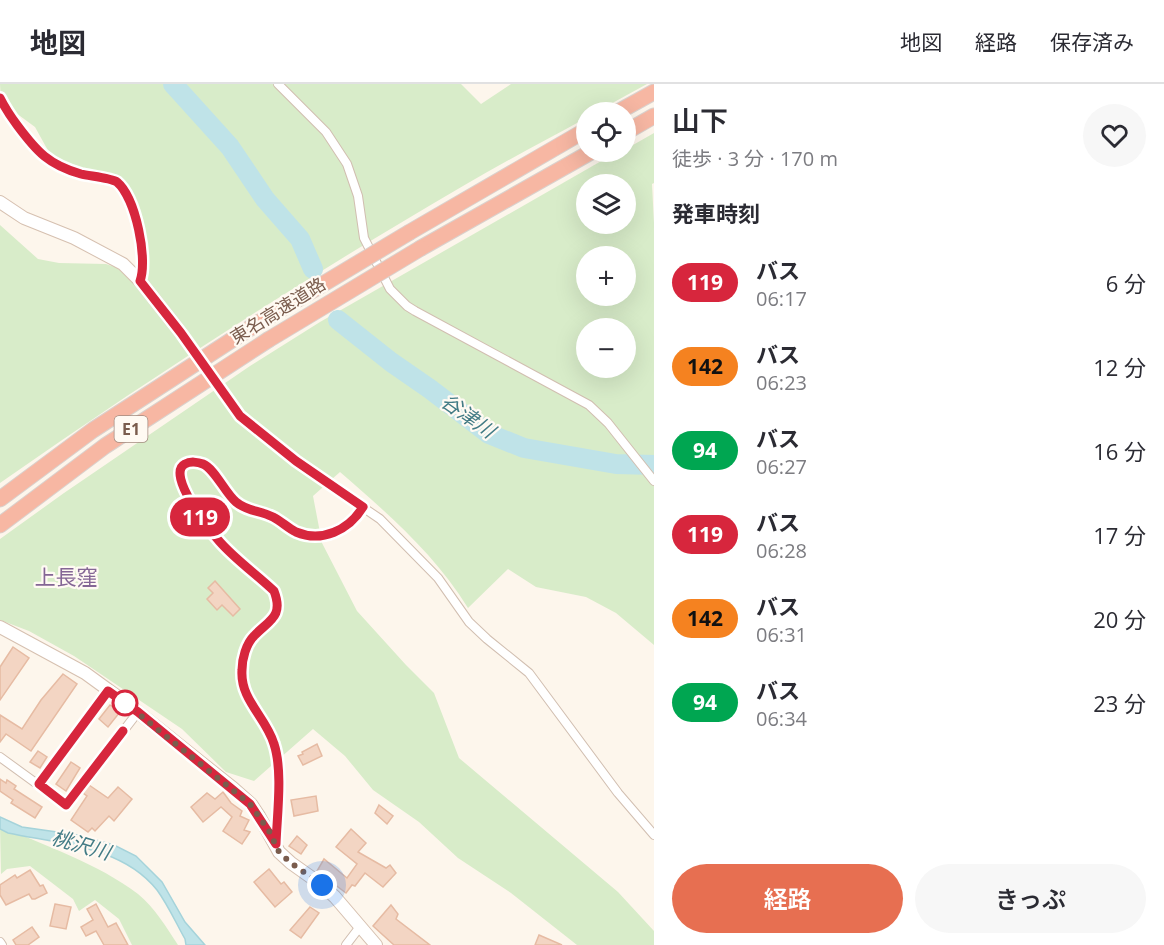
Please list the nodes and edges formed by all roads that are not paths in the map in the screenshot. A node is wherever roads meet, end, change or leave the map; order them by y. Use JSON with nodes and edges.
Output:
{"nodes":[{"id":1,"x":278,"y":84,"type":"edge"},
{"id":2,"x":654,"y":92,"type":"edge"},
{"id":3,"x":0,"y":98,"type":"edge"},
{"id":4,"x":636,"y":102,"type":"edge"},
{"id":5,"x":654,"y":116,"type":"edge"},
{"id":6,"x":636,"y":126,"type":"edge"},
{"id":7,"x":576,"y":136,"type":"edge"},
{"id":8,"x":576,"y":160,"type":"edge"},
{"id":9,"x":0,"y":202,"type":"edge"},
{"id":10,"x":140,"y":281,"type":"junction"},
{"id":11,"x":181,"y":333,"type":"joint"},
{"id":12,"x":654,"y":481,"type":"edge"},
{"id":13,"x":0,"y":499,"type":"edge"},
{"id":14,"x":363,"y":507,"type":"junction"},
{"id":15,"x":0,"y":525,"type":"edge"},
{"id":16,"x":0,"y":627,"type":"edge"},
{"id":17,"x":108,"y":691,"type":"junction"},
{"id":18,"x":138,"y":712,"type":"junction"},
{"id":19,"x":0,"y":757,"type":"edge"},
{"id":20,"x":39,"y":784,"type":"junction"},
{"id":21,"x":654,"y":835,"type":"edge"},
{"id":22,"x":276,"y":844,"type":"junction"},
{"id":23,"x":359,"y":928,"type":"junction"},
{"id":24,"x":346,"y":945,"type":"edge"},
{"id":25,"x":376,"y":945,"type":"edge"}],
"edges":[{"from":1,"to":12,"type":"street"},
{"from":2,"to":4,"type":"highway"},
{"from":3,"to":10,"type":"lane"},
{"from":5,"to":6,"type":"highway"},
{"from":7,"to":13,"type":"highway","name":"東名高速道路","number":"E1","bridge":true},
{"from":8,"to":15,"type":"highway","name":"東名高速道路","number":"E1","bridge":true},
{"from":9,"to":10,"type":"street"},
{"from":10,"to":11,"type":"street"},
{"from":11,"to":14,"type":"street","bridge":true},
{"from":14,"to":21,"type":"street"},
{"from":14,"to":22,"type":"street"},
{"from":16,"to":17,"type":"street"},
{"from":17,"to":18,"type":"street"},
{"from":17,"to":20,"type":"street"},
{"from":18,"to":20,"type":"street"},
{"from":18,"to":22,"type":"street"},
{"from":19,"to":20,"type":"street"},
{"from":22,"to":23,"type":"street"},
{"from":23,"to":24,"type":"street"},
{"from":23,"to":25,"type":"street"}]}
